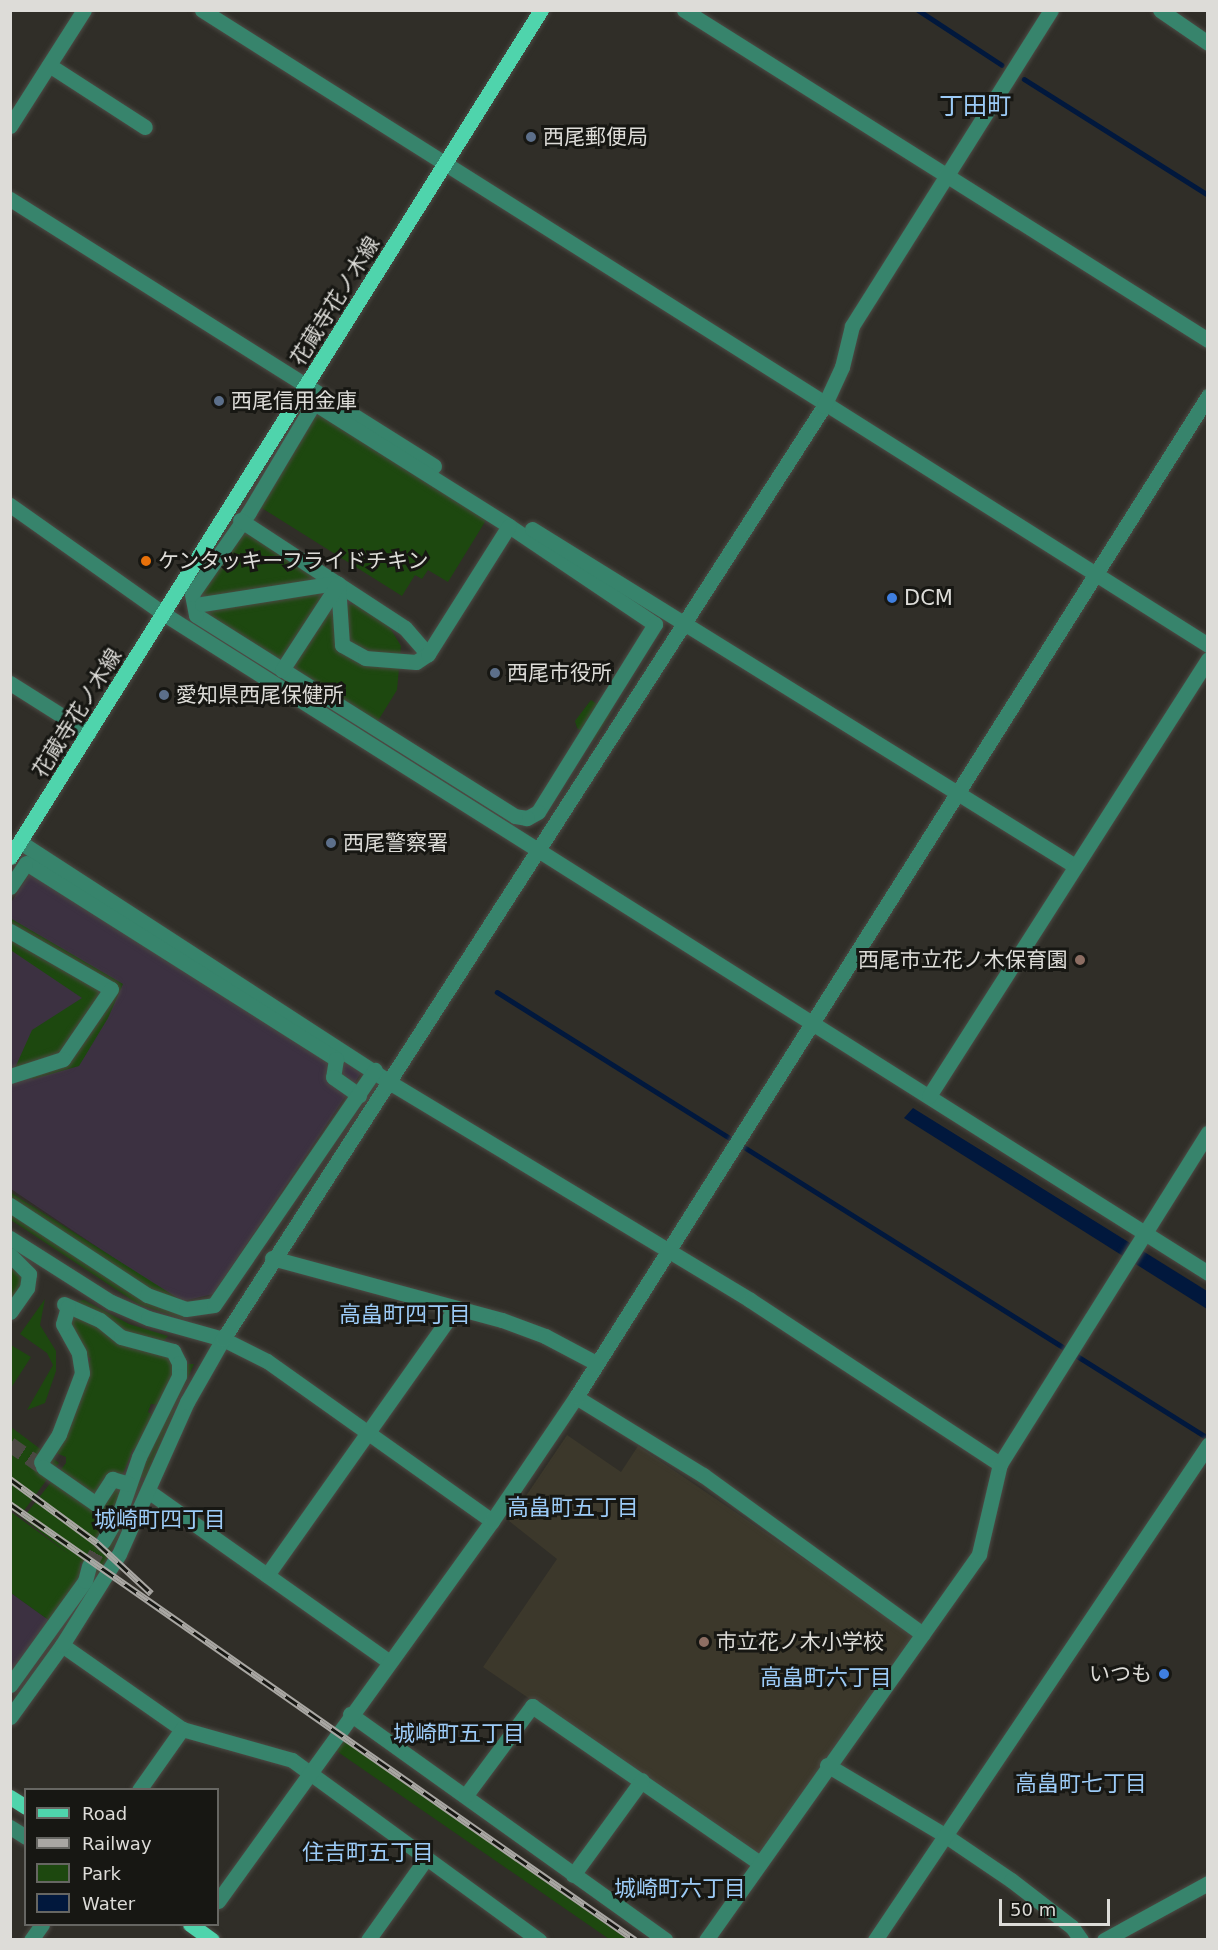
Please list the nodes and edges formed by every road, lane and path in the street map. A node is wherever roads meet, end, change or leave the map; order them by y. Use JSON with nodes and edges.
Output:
{"nodes":[{"id":1,"x":84,"y":10,"type":"edge"},
{"id":2,"x":202,"y":10,"type":"edge"},
{"id":3,"x":542,"y":10,"type":"edge"},
{"id":4,"x":684,"y":10,"type":"edge"},
{"id":5,"x":1051,"y":10,"type":"edge"},
{"id":6,"x":1160,"y":10,"type":"edge"},
{"id":7,"x":1208,"y":43,"type":"edge"},
{"id":8,"x":49,"y":65,"type":"junction"},
{"id":9,"x":10,"y":126,"type":"edge"},
{"id":10,"x":146,"y":127,"type":"dead end"},
{"id":11,"x":444,"y":164,"type":"junction"},
{"id":12,"x":947,"y":176,"type":"junction"},
{"id":13,"x":10,"y":199,"type":"edge"},
{"id":14,"x":1208,"y":340,"type":"edge"},
{"id":15,"x":307,"y":386,"type":"junction"},
{"id":16,"x":1208,"y":396,"type":"edge"},
{"id":17,"x":824,"y":406,"type":"junction"},
{"id":18,"x":10,"y":505,"type":"edge"},
{"id":19,"x":240,"y":520,"type":"junction"},
{"id":20,"x":509,"y":526,"type":"junction"},
{"id":21,"x":1095,"y":574,"type":"junction"},
{"id":22,"x":337,"y":583,"type":"junction"},
{"id":23,"x":202,"y":604,"type":"dead end"},
{"id":24,"x":164,"y":614,"type":"junction"},
{"id":25,"x":684,"y":624,"type":"junction"},
{"id":26,"x":1208,"y":645,"type":"edge"},
{"id":27,"x":428,"y":654,"type":"junction"},
{"id":28,"x":1208,"y":658,"type":"edge"},
{"id":29,"x":282,"y":670,"type":"junction"},
{"id":30,"x":10,"y":683,"type":"edge"},
{"id":31,"x":89,"y":733,"type":"junction"},
{"id":32,"x":957,"y":792,"type":"junction"},
{"id":33,"x":20,"y":842,"type":"junction"},
{"id":34,"x":538,"y":850,"type":"junction"},
{"id":35,"x":10,"y":857,"type":"edge"},
{"id":36,"x":1075,"y":866,"type":"junction"},
{"id":37,"x":10,"y":887,"type":"edge"},
{"id":38,"x":10,"y":931,"type":"edge"},
{"id":39,"x":814,"y":1024,"type":"junction"},
{"id":40,"x":375,"y":1070,"type":"junction"},
{"id":41,"x":10,"y":1076,"type":"edge"},
{"id":42,"x":389,"y":1082,"type":"junction"},
{"id":43,"x":358,"y":1095,"type":"junction"},
{"id":44,"x":929,"y":1096,"type":"junction"},
{"id":45,"x":1208,"y":1133,"type":"edge"},
{"id":46,"x":10,"y":1205,"type":"edge"},
{"id":47,"x":1145,"y":1233,"type":"junction"},
{"id":48,"x":10,"y":1238,"type":"edge"},
{"id":49,"x":669,"y":1252,"type":"junction"},
{"id":50,"x":10,"y":1255,"type":"edge"},
{"id":51,"x":272,"y":1258,"type":"junction"},
{"id":52,"x":1208,"y":1273,"type":"edge"},
{"id":53,"x":456,"y":1308,"type":"junction"},
{"id":54,"x":10,"y":1312,"type":"edge"},
{"id":55,"x":223,"y":1340,"type":"junction"},
{"id":56,"x":596,"y":1363,"type":"junction"},
{"id":57,"x":576,"y":1397,"type":"junction"},
{"id":58,"x":368,"y":1431,"type":"junction"},
{"id":59,"x":1208,"y":1445,"type":"edge"},
{"id":60,"x":1000,"y":1464,"type":"junction"},
{"id":61,"x":129,"y":1484,"type":"junction"},
{"id":62,"x":148,"y":1491,"type":"junction"},
{"id":63,"x":96,"y":1503,"type":"junction"},
{"id":64,"x":117,"y":1517,"type":"junction"},
{"id":65,"x":492,"y":1521,"type":"junction"},
{"id":66,"x":103,"y":1541,"type":"tunnel mouth"},
{"id":67,"x":89,"y":1566,"type":"tunnel mouth"},
{"id":68,"x":267,"y":1575,"type":"junction"},
{"id":69,"x":923,"y":1634,"type":"junction"},
{"id":70,"x":62,"y":1645,"type":"junction"},
{"id":71,"x":388,"y":1661,"type":"junction"},
{"id":72,"x":10,"y":1685,"type":"edge"},
{"id":73,"x":350,"y":1714,"type":"junction"},
{"id":74,"x":10,"y":1717,"type":"edge"},
{"id":75,"x":182,"y":1729,"type":"junction"},
{"id":76,"x":827,"y":1766,"type":"junction"},
{"id":77,"x":308,"y":1774,"type":"junction"},
{"id":78,"x":642,"y":1780,"type":"junction"},
{"id":79,"x":140,"y":1788,"type":"edge"},
{"id":80,"x":466,"y":1795,"type":"junction"},
{"id":81,"x":10,"y":1797,"type":"edge"},
{"id":82,"x":24,"y":1806,"type":"edge"},
{"id":83,"x":10,"y":1827,"type":"edge"},
{"id":84,"x":24,"y":1836,"type":"edge"},
{"id":85,"x":946,"y":1836,"type":"junction"},
{"id":86,"x":425,"y":1860,"type":"junction"},
{"id":87,"x":760,"y":1863,"type":"junction"},
{"id":88,"x":573,"y":1875,"type":"junction"},
{"id":89,"x":1208,"y":1883,"type":"edge"},
{"id":90,"x":219,"y":1900,"type":"edge"},
{"id":91,"x":41,"y":1926,"type":"edge"},
{"id":92,"x":195,"y":1930,"type":"edge"},
{"id":93,"x":1126,"y":1936,"type":"edge"},
{"id":94,"x":534,"y":1938,"type":"edge"},
{"id":95,"x":32,"y":1940,"type":"edge"},
{"id":96,"x":212,"y":1940,"type":"edge"},
{"id":97,"x":368,"y":1940,"type":"edge"},
{"id":98,"x":666,"y":1940,"type":"edge"},
{"id":99,"x":706,"y":1940,"type":"edge"},
{"id":100,"x":875,"y":1940,"type":"edge"},
{"id":101,"x":1081,"y":1940,"type":"edge"},
{"id":102,"x":1104,"y":1940,"type":"edge"}],
"edges":[{"from":1,"to":8,"type":"street"},
{"from":2,"to":11,"type":"street"},
{"from":3,"to":11,"type":"main road","name":"花蔵寺花ノ木線"},
{"from":4,"to":12,"type":"street"},
{"from":5,"to":12,"type":"street"},
{"from":6,"to":7,"type":"street"},
{"from":8,"to":9,"type":"street"},
{"from":8,"to":10,"type":"street"},
{"from":11,"to":15,"type":"main road","name":"花蔵寺花ノ木線"},
{"from":11,"to":17,"type":"street"},
{"from":12,"to":14,"type":"street"},
{"from":12,"to":17,"type":"street"},
{"from":13,"to":15,"type":"street"},
{"from":15,"to":24,"type":"main road","name":"花蔵寺花ノ木線"},
{"from":15,"to":25,"type":"street"},
{"from":16,"to":21,"type":"street"},
{"from":17,"to":21,"type":"street"},
{"from":17,"to":25,"type":"street"},
{"from":18,"to":24,"type":"street"},
{"from":19,"to":20,"type":"street"},
{"from":19,"to":22,"type":"street"},
{"from":19,"to":29,"type":"street"},
{"from":20,"to":27,"type":"street"},
{"from":20,"to":29,"type":"street"},
{"from":21,"to":26,"type":"street"},
{"from":21,"to":32,"type":"street"},
{"from":22,"to":23,"type":"street"},
{"from":22,"to":27,"type":"street"},
{"from":22,"to":27,"type":"street"},
{"from":22,"to":29,"type":"street"},
{"from":24,"to":31,"type":"main road","name":"花蔵寺花ノ木線"},
{"from":24,"to":34,"type":"street"},
{"from":25,"to":32,"type":"street"},
{"from":25,"to":34,"type":"street"},
{"from":28,"to":36,"type":"street"},
{"from":30,"to":31,"type":"street"},
{"from":31,"to":33,"type":"main road","name":"花蔵寺花ノ木線"},
{"from":32,"to":36,"type":"street"},
{"from":32,"to":39,"type":"street"},
{"from":33,"to":35,"type":"main road","name":"花蔵寺花ノ木線"},
{"from":33,"to":40,"type":"street"},
{"from":34,"to":39,"type":"street"},
{"from":34,"to":42,"type":"street"},
{"from":36,"to":44,"type":"street"},
{"from":37,"to":43,"type":"street"},
{"from":38,"to":41,"type":"street"},
{"from":39,"to":44,"type":"street"},
{"from":39,"to":49,"type":"street"},
{"from":40,"to":42,"type":"street"},
{"from":40,"to":43,"type":"street"},
{"from":42,"to":49,"type":"street"},
{"from":42,"to":51,"type":"street"},
{"from":43,"to":46,"type":"street"},
{"from":44,"to":47,"type":"street"},
{"from":45,"to":47,"type":"street"},
{"from":47,"to":52,"type":"street"},
{"from":47,"to":60,"type":"street"},
{"from":48,"to":55,"type":"street"},
{"from":49,"to":56,"type":"street"},
{"from":49,"to":60,"type":"street"},
{"from":50,"to":54,"type":"street"},
{"from":51,"to":53,"type":"street"},
{"from":51,"to":55,"type":"street"},
{"from":53,"to":56,"type":"street"},
{"from":53,"to":58,"type":"street"},
{"from":55,"to":58,"type":"street"},
{"from":55,"to":62,"type":"street"},
{"from":56,"to":57,"type":"street"},
{"from":57,"to":65,"type":"street"},
{"from":57,"to":69,"type":"street"},
{"from":58,"to":65,"type":"street"},
{"from":58,"to":68,"type":"street"},
{"from":59,"to":85,"type":"street"},
{"from":60,"to":69,"type":"street"},
{"from":61,"to":63,"type":"street"},
{"from":61,"to":63,"type":"street"},
{"from":61,"to":64,"type":"street"},
{"from":62,"to":68,"type":"street"},
{"from":62,"to":70,"type":"street"},
{"from":63,"to":64,"type":"street"},
{"from":64,"to":66,"type":"street"},
{"from":65,"to":71,"type":"street"},
{"from":67,"to":72,"type":"street"},
{"from":68,"to":71,"type":"street"},
{"from":69,"to":76,"type":"street"},
{"from":70,"to":74,"type":"street"},
{"from":70,"to":75,"type":"street"},
{"from":71,"to":73,"type":"street"},
{"from":73,"to":77,"type":"street"},
{"from":73,"to":80,"type":"street"},
{"from":75,"to":77,"type":"street"},
{"from":75,"to":79,"type":"street"},
{"from":76,"to":85,"type":"street"},
{"from":76,"to":87,"type":"street"},
{"from":77,"to":86,"type":"street"},
{"from":77,"to":90,"type":"street"},
{"from":78,"to":80,"type":"street"},
{"from":78,"to":87,"type":"street"},
{"from":78,"to":88,"type":"street"},
{"from":80,"to":88,"type":"street"},
{"from":81,"to":82,"type":"main road"},
{"from":83,"to":84,"type":"street"},
{"from":85,"to":100,"type":"street"},
{"from":85,"to":101,"type":"street"},
{"from":86,"to":94,"type":"street"},
{"from":86,"to":97,"type":"street"},
{"from":87,"to":99,"type":"street"},
{"from":88,"to":98,"type":"street"},
{"from":89,"to":93,"type":"street"},
{"from":91,"to":95,"type":"street"},
{"from":92,"to":96,"type":"main road"},
{"from":93,"to":102,"type":"street"}]}
